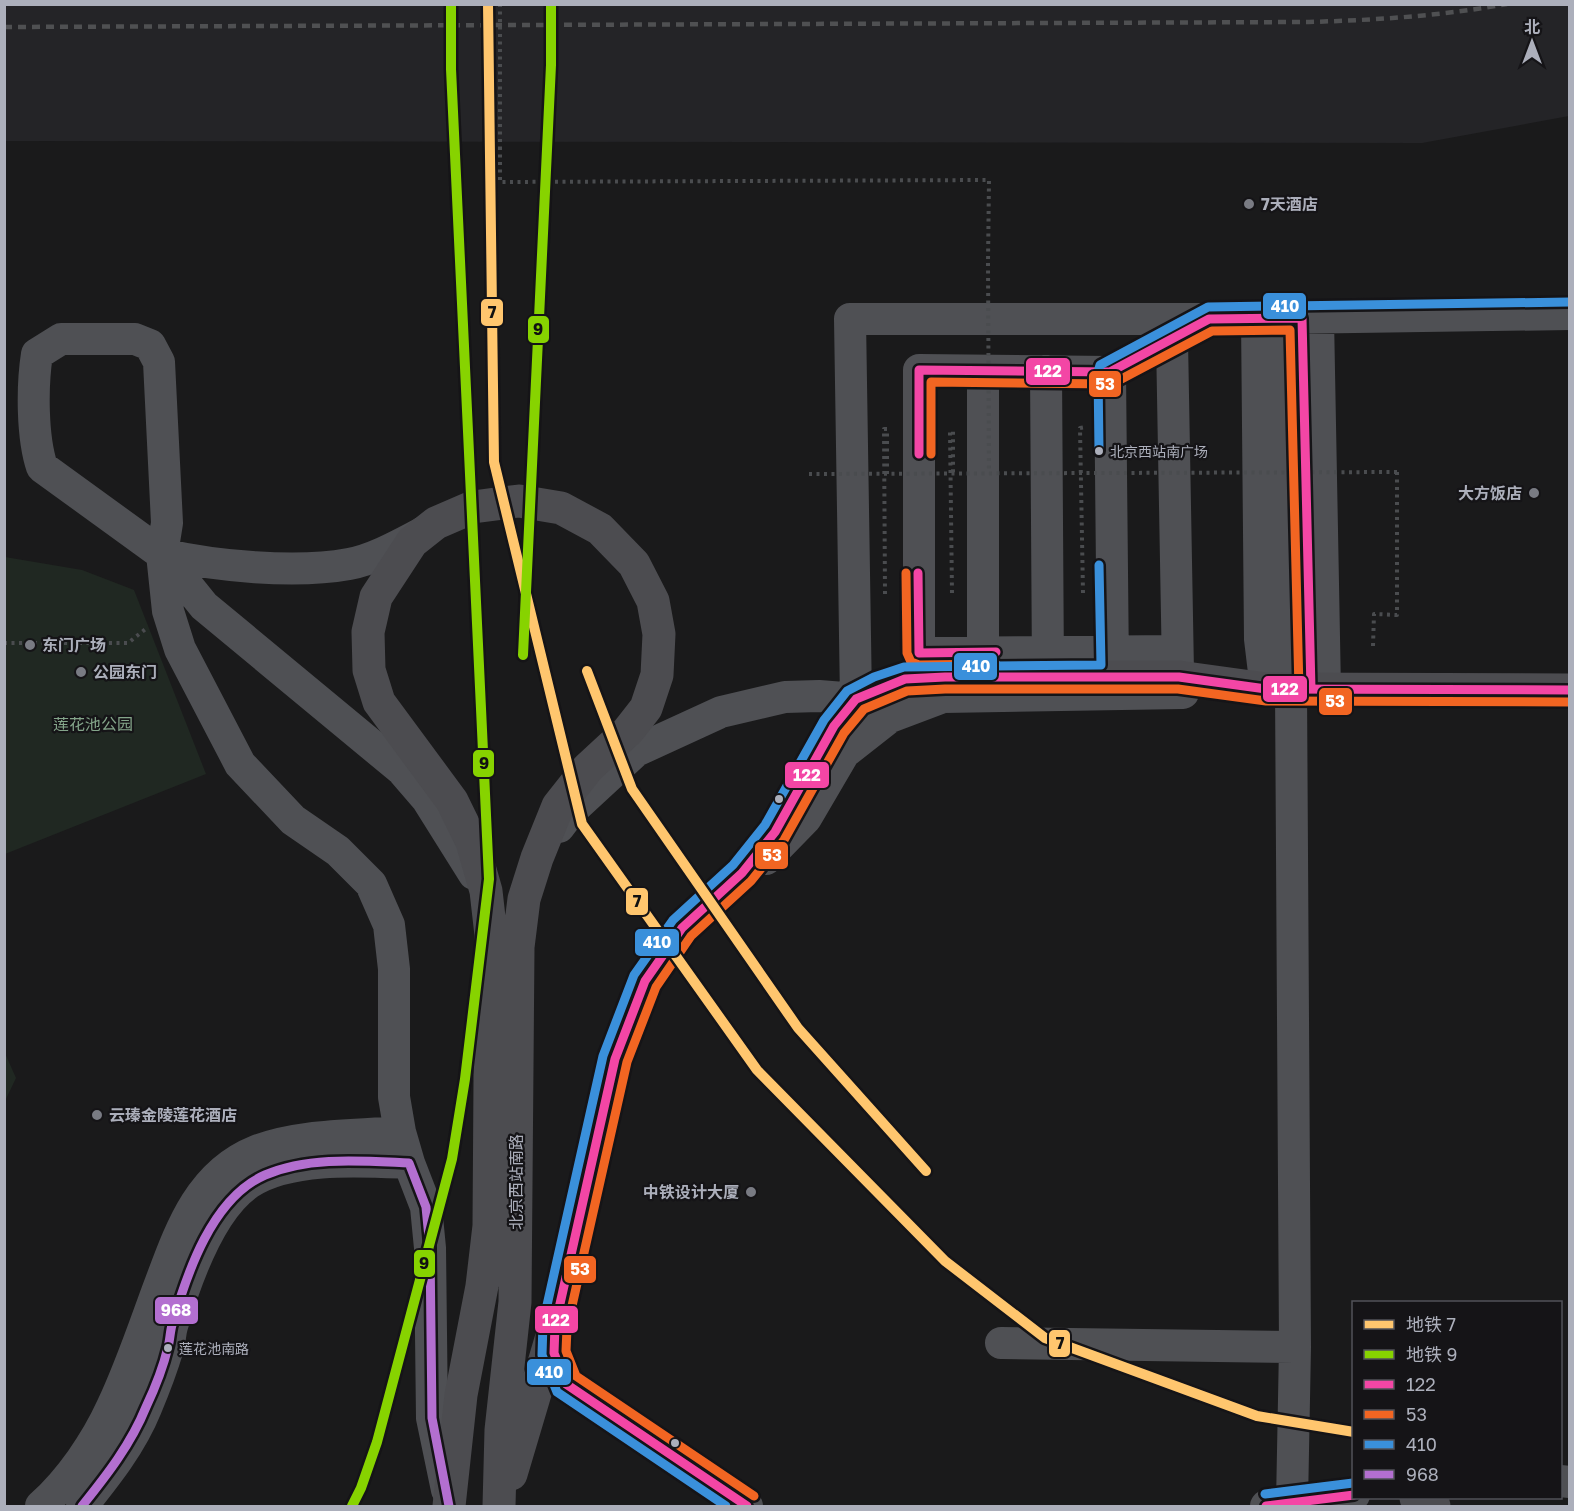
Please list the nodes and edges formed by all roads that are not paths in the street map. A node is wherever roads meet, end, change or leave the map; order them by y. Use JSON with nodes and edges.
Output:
{"nodes":[{"id":1,"x":1569,"y":314,"type":"edge"},
{"id":2,"x":1209,"y":318,"type":"junction"},
{"id":3,"x":1290,"y":318,"type":"junction"},
{"id":4,"x":1172,"y":340,"type":"junction"},
{"id":5,"x":982,"y":371,"type":"junction"},
{"id":6,"x":1046,"y":371,"type":"junction"},
{"id":7,"x":1110,"y":372,"type":"junction"},
{"id":8,"x":424,"y":532,"type":"junction"},
{"id":9,"x":162,"y":554,"type":"junction"},
{"id":10,"x":983,"y":652,"type":"junction"},
{"id":11,"x":1113,"y":664,"type":"junction"},
{"id":12,"x":1178,"y":664,"type":"junction"},
{"id":13,"x":1048,"y":665,"type":"junction"},
{"id":14,"x":1217,"y":684,"type":"junction"},
{"id":15,"x":1298,"y":690,"type":"junction"},
{"id":16,"x":1569,"y":690,"type":"edge"},
{"id":17,"x":856,"y":699,"type":"junction"},
{"id":18,"x":537,"y":858,"type":"junction"},
{"id":19,"x":742,"y":873,"type":"junction"},
{"id":20,"x":486,"y":891,"type":"junction"},
{"id":21,"x":400,"y":1132,"type":"junction"},
{"id":22,"x":409,"y":1163,"type":"junction"},
{"id":23,"x":555,"y":1326,"type":"junction"},
{"id":24,"x":1000,"y":1343,"type":"dead end"},
{"id":25,"x":1295,"y":1347,"type":"junction"},
{"id":26,"x":1352,"y":1495,"type":"edge"},
{"id":27,"x":1420,"y":1499,"type":"edge"},
{"id":28,"x":449,"y":1503,"type":"edge"},
{"id":29,"x":1279,"y":1505,"type":"edge"},
{"id":30,"x":41,"y":1506,"type":"edge"},
{"id":31,"x":81,"y":1506,"type":"edge"},
{"id":32,"x":501,"y":1506,"type":"edge"},
{"id":33,"x":747,"y":1506,"type":"edge"},
{"id":34,"x":1434,"y":1506,"type":"edge"}],
"edges":[{"from":1,"to":3,"type":"street"},
{"from":2,"to":3,"type":"street"},
{"from":2,"to":4,"type":"street"},
{"from":2,"to":17,"type":"street"},
{"from":3,"to":15,"type":"street"},
{"from":3,"to":15,"type":"street"},
{"from":4,"to":7,"type":"street"},
{"from":4,"to":12,"type":"street"},
{"from":5,"to":6,"type":"street"},
{"from":5,"to":10,"type":"street"},
{"from":5,"to":10,"type":"street"},
{"from":6,"to":7,"type":"street"},
{"from":6,"to":13,"type":"street"},
{"from":7,"to":11,"type":"street"},
{"from":8,"to":9,"type":"street"},
{"from":8,"to":18,"type":"main road","name":"北京西站南路"},
{"from":8,"to":20,"type":"main road","name":"北京西站南路"},
{"from":9,"to":9,"type":"street"},
{"from":9,"to":20,"type":"street"},
{"from":9,"to":21,"type":"street"},
{"from":10,"to":13,"type":"street"},
{"from":11,"to":12,"type":"main road"},
{"from":11,"to":13,"type":"main road"},
{"from":12,"to":14,"type":"main road"},
{"from":13,"to":17,"type":"main road"},
{"from":14,"to":15,"type":"main road"},
{"from":14,"to":19,"type":"street"},
{"from":15,"to":16,"type":"main road"},
{"from":15,"to":25,"type":"street"},
{"from":17,"to":18,"type":"street"},
{"from":17,"to":19,"type":"main road"},
{"from":18,"to":32,"type":"main road","name":"北京西站南路"},
{"from":19,"to":23,"type":"main road"},
{"from":20,"to":28,"type":"main road","name":"北京西站南路"},
{"from":21,"to":22,"type":"street"},
{"from":21,"to":30,"type":"street"},
{"from":22,"to":28,"type":"street"},
{"from":22,"to":31,"type":"street"},
{"from":23,"to":32,"type":"main road"},
{"from":23,"to":33,"type":"street"},
{"from":24,"to":25,"type":"street"},
{"from":25,"to":29,"type":"street"},
{"from":26,"to":29,"type":"street"},
{"from":27,"to":34,"type":"main road"}]}
